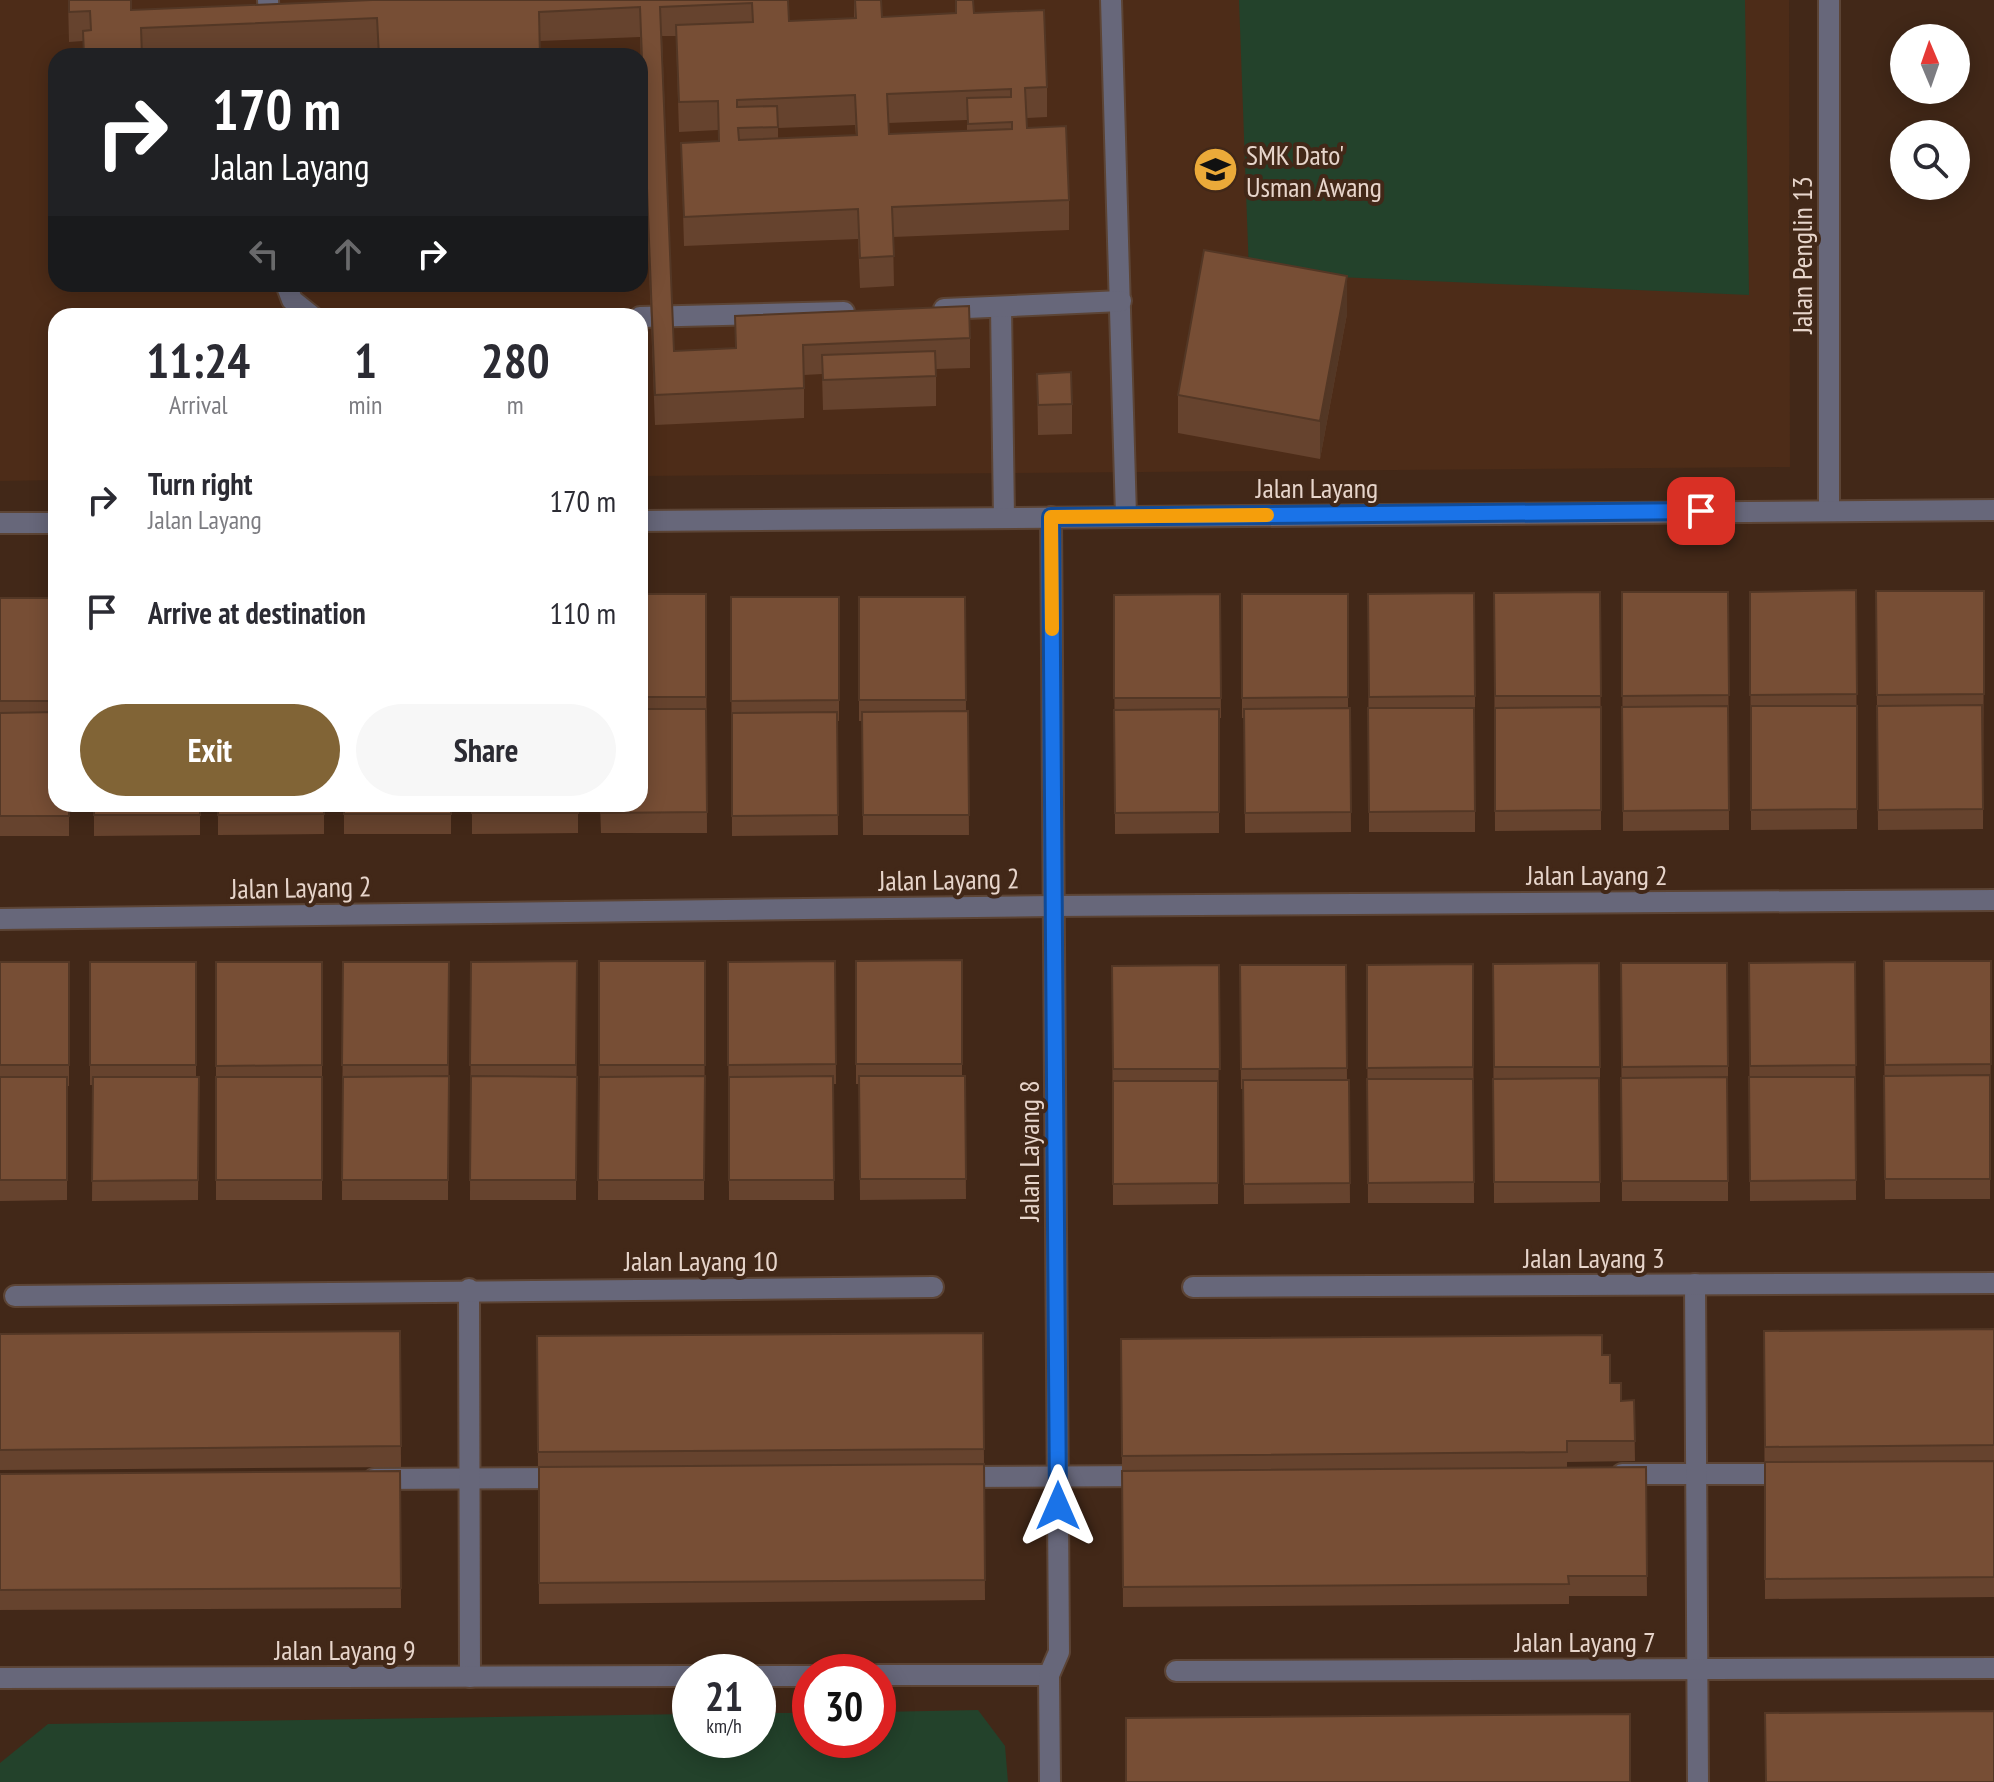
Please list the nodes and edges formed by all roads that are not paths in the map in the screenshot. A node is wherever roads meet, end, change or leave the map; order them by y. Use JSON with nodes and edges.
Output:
{"nodes":[{"id":1,"x":268,"y":0,"type":"edge"},
{"id":2,"x":1111,"y":0,"type":"edge"},
{"id":3,"x":1829,"y":0,"type":"edge"},
{"id":4,"x":271,"y":48,"type":"edge"},
{"id":5,"x":289,"y":292,"type":"edge"},
{"id":6,"x":1121,"y":301,"type":"junction"},
{"id":7,"x":1001,"y":307,"type":"junction"},
{"id":8,"x":302,"y":308,"type":"edge"},
{"id":9,"x":922,"y":309,"type":"edge"},
{"id":10,"x":860,"y":311,"type":"edge"},
{"id":11,"x":648,"y":317,"type":"edge"},
{"id":12,"x":1829,"y":510,"type":"junction"},
{"id":13,"x":1994,"y":510,"type":"edge"},
{"id":14,"x":1126,"y":516,"type":"junction"},
{"id":15,"x":1051,"y":517,"type":"junction"},
{"id":16,"x":1004,"y":518,"type":"junction"},
{"id":17,"x":648,"y":521,"type":"edge"},
{"id":18,"x":0,"y":523,"type":"edge"},
{"id":19,"x":48,"y":523,"type":"edge"},
{"id":20,"x":1994,"y":900,"type":"edge"},
{"id":21,"x":1054,"y":906,"type":"junction"},
{"id":22,"x":0,"y":919,"type":"edge"},
{"id":23,"x":1994,"y":1283,"type":"edge"},
{"id":24,"x":1695,"y":1284,"type":"junction"},
{"id":25,"x":933,"y":1287,"type":"dead end"},
{"id":26,"x":1193,"y":1287,"type":"dead end"},
{"id":27,"x":469,"y":1289,"type":"junction"},
{"id":28,"x":15,"y":1296,"type":"dead end"},
{"id":29,"x":1604,"y":1474,"type":"edge"},
{"id":30,"x":1698,"y":1474,"type":"junction"},
{"id":31,"x":1807,"y":1474,"type":"edge"},
{"id":32,"x":1167,"y":1476,"type":"edge"},
{"id":33,"x":930,"y":1477,"type":"edge"},
{"id":34,"x":1058,"y":1477,"type":"junction"},
{"id":35,"x":581,"y":1478,"type":"edge"},
{"id":36,"x":360,"y":1479,"type":"edge"},
{"id":37,"x":469,"y":1479,"type":"junction"},
{"id":38,"x":1699,"y":1668,"type":"junction"},
{"id":39,"x":1994,"y":1668,"type":"edge"},
{"id":40,"x":1176,"y":1671,"type":"dead end"},
{"id":41,"x":896,"y":1675,"type":"edge"},
{"id":42,"x":1049,"y":1675,"type":"junction"},
{"id":43,"x":672,"y":1676,"type":"edge"},
{"id":44,"x":470,"y":1677,"type":"junction"},
{"id":45,"x":0,"y":1678,"type":"edge"},
{"id":46,"x":1050,"y":1782,"type":"edge"},
{"id":47,"x":1698,"y":1782,"type":"edge"}],
"edges":[{"from":1,"to":4,"type":"street"},
{"from":2,"to":6,"type":"street"},
{"from":3,"to":12,"type":"street","name":"Jalan Penglin 13"},
{"from":5,"to":8,"type":"street"},
{"from":6,"to":7,"type":"street"},
{"from":6,"to":14,"type":"street"},
{"from":7,"to":9,"type":"street"},
{"from":7,"to":16,"type":"street"},
{"from":10,"to":11,"type":"street"},
{"from":12,"to":13,"type":"street","name":"Jalan Layang"},
{"from":12,"to":14,"type":"street","name":"Jalan Layang"},
{"from":14,"to":15,"type":"street","name":"Jalan Layang"},
{"from":15,"to":16,"type":"street","name":"Jalan Layang"},
{"from":15,"to":21,"type":"street","name":"Jalan Layang 8"},
{"from":16,"to":17,"type":"street","name":"Jalan Layang"},
{"from":18,"to":19,"type":"street"},
{"from":20,"to":21,"type":"street","name":"Jalan Layang 2"},
{"from":21,"to":22,"type":"street","name":"Jalan Layang 2"},
{"from":21,"to":34,"type":"street","name":"Jalan Layang 8"},
{"from":23,"to":24,"type":"street","name":"Jalan Layang 3"},
{"from":24,"to":26,"type":"street","name":"Jalan Layang 3"},
{"from":24,"to":30,"type":"street"},
{"from":25,"to":27,"type":"street","name":"Jalan Layang 10"},
{"from":27,"to":28,"type":"street","name":"Jalan Layang 10"},
{"from":27,"to":37,"type":"street"},
{"from":29,"to":30,"type":"street"},
{"from":30,"to":31,"type":"street"},
{"from":30,"to":38,"type":"street"},
{"from":32,"to":34,"type":"street"},
{"from":33,"to":34,"type":"street"},
{"from":34,"to":42,"type":"street","name":"Jalan Layang 8"},
{"from":35,"to":37,"type":"street"},
{"from":36,"to":37,"type":"street"},
{"from":37,"to":44,"type":"street"},
{"from":38,"to":39,"type":"street","name":"Jalan Layang 7"},
{"from":38,"to":40,"type":"street","name":"Jalan Layang 7"},
{"from":38,"to":47,"type":"street"},
{"from":41,"to":42,"type":"street"},
{"from":42,"to":46,"type":"street","name":"Jalan Layang 8"},
{"from":43,"to":44,"type":"street","name":"Jalan Layang 9"},
{"from":44,"to":45,"type":"street","name":"Jalan Layang 9"}]}
